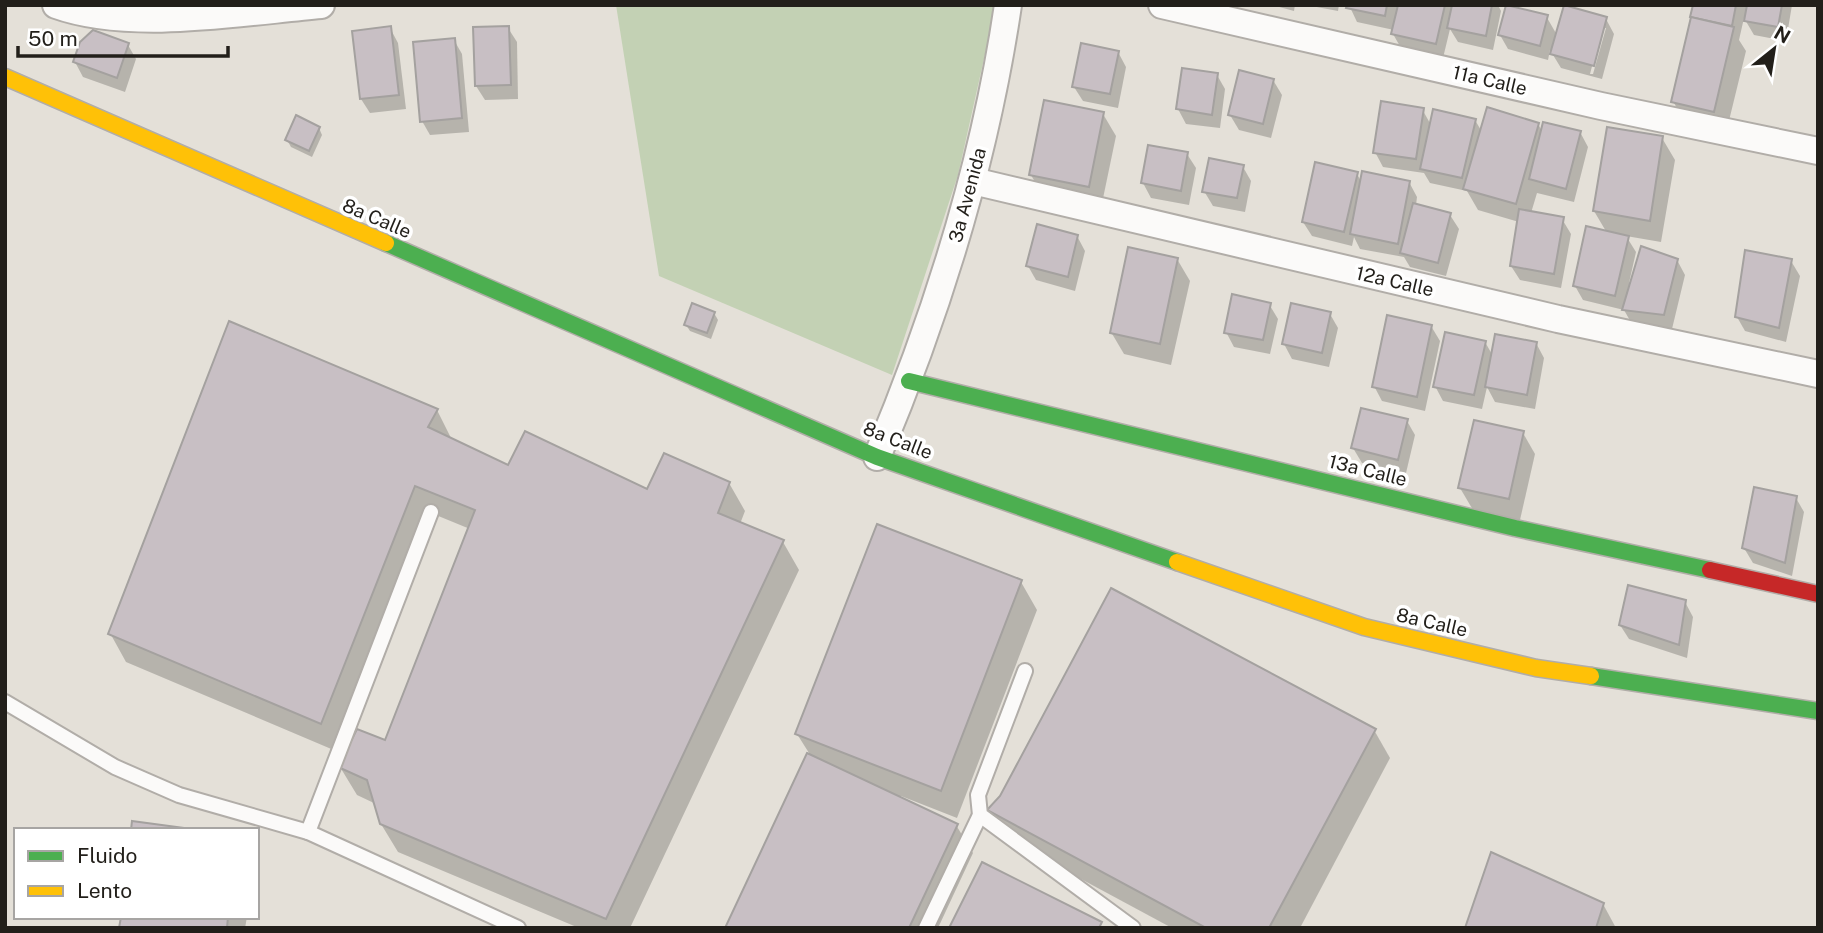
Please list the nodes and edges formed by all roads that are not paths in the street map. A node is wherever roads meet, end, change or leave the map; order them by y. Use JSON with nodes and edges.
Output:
{"nodes":[{"id":1,"x":57,"y":5,"type":"edge"},
{"id":2,"x":321,"y":5,"type":"edge"},
{"id":3,"x":1008,"y":5,"type":"edge"},
{"id":4,"x":1162,"y":5,"type":"edge"},
{"id":5,"x":5,"y":77,"type":"edge"},
{"id":6,"x":1818,"y":151,"type":"edge"},
{"id":7,"x":973,"y":181,"type":"junction"},
{"id":8,"x":1818,"y":374,"type":"edge"},
{"id":9,"x":909,"y":381,"type":"junction"},
{"id":10,"x":877,"y":457,"type":"junction"},
{"id":11,"x":431,"y":512,"type":"dead end"},
{"id":12,"x":1818,"y":594,"type":"edge"},
{"id":13,"x":1025,"y":671,"type":"dead end"},
{"id":14,"x":5,"y":702,"type":"edge"},
{"id":15,"x":1818,"y":710,"type":"edge"},
{"id":16,"x":980,"y":815,"type":"junction"},
{"id":17,"x":308,"y":832,"type":"junction"},
{"id":18,"x":518,"y":928,"type":"edge"},
{"id":19,"x":926,"y":928,"type":"edge"},
{"id":20,"x":1133,"y":928,"type":"edge"}],
"edges":[{"from":1,"to":2,"type":"street"},
{"from":3,"to":7,"type":"street","name":"3a Avenida"},
{"from":4,"to":6,"type":"street","name":"11a Calle"},
{"from":5,"to":10,"type":"street","name":"8a Calle"},
{"from":7,"to":8,"type":"street","name":"12a Calle"},
{"from":7,"to":9,"type":"street","name":"3a Avenida"},
{"from":9,"to":10,"type":"street","name":"3a Avenida"},
{"from":9,"to":12,"type":"street","name":"13a Calle"},
{"from":10,"to":15,"type":"street","name":"8a Calle"},
{"from":11,"to":17,"type":"lane"},
{"from":13,"to":16,"type":"lane"},
{"from":14,"to":17,"type":"lane"},
{"from":16,"to":19,"type":"lane"},
{"from":16,"to":20,"type":"lane"},
{"from":17,"to":18,"type":"lane"}]}
